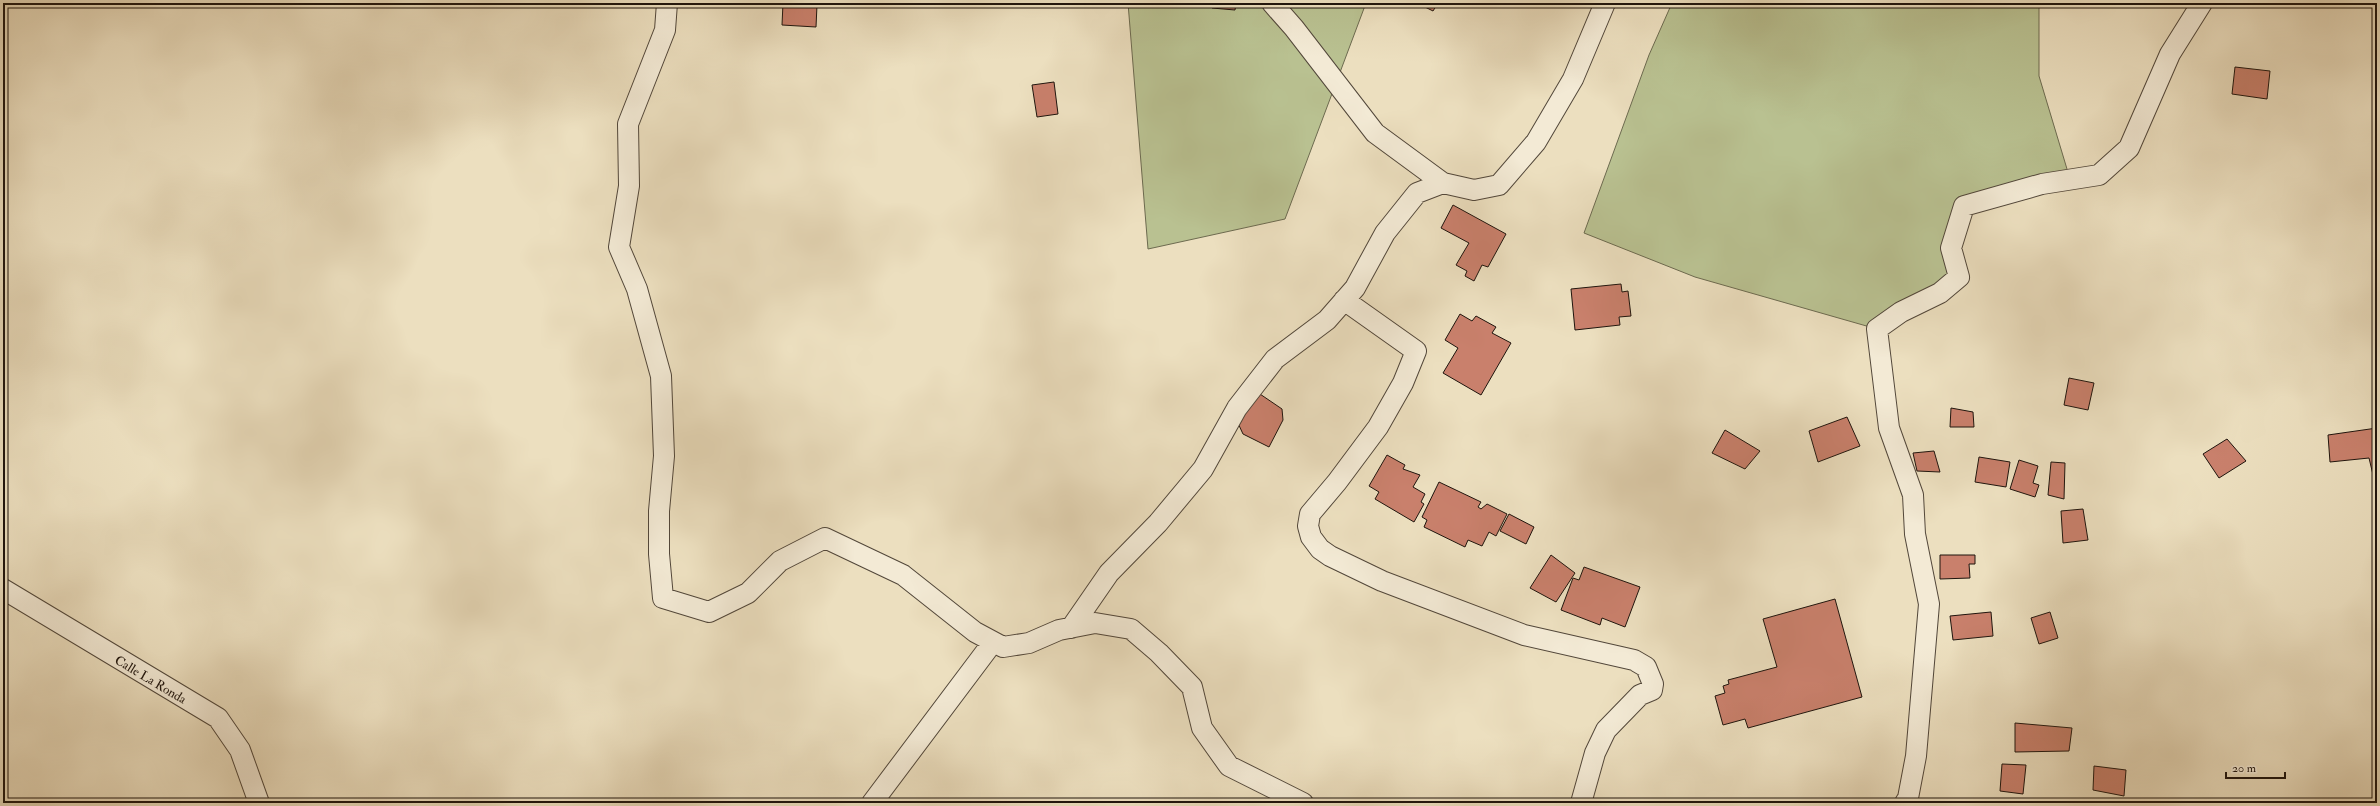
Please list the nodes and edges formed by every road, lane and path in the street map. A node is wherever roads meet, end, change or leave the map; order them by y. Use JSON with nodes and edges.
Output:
{"nodes":[{"id":1,"x":667,"y":3,"type":"edge"},
{"id":2,"x":1272,"y":3,"type":"edge"},
{"id":3,"x":1605,"y":3,"type":"edge"},
{"id":4,"x":2202,"y":3,"type":"edge"},
{"id":5,"x":1443,"y":183,"type":"junction"},
{"id":6,"x":1344,"y":300,"type":"junction"},
{"id":7,"x":3,"y":589,"type":"edge"},
{"id":8,"x":1071,"y":628,"type":"junction"},
{"id":9,"x":993,"y":642,"type":"junction"},
{"id":10,"x":259,"y":803,"type":"edge"},
{"id":11,"x":872,"y":803,"type":"edge"},
{"id":12,"x":1303,"y":803,"type":"edge"},
{"id":13,"x":1581,"y":803,"type":"edge"},
{"id":14,"x":1905,"y":803,"type":"edge"}],
"edges":[{"from":1,"to":9,"type":"street"},
{"from":2,"to":5,"type":"street"},
{"from":3,"to":5,"type":"street"},
{"from":4,"to":14,"type":"street"},
{"from":5,"to":6,"type":"street"},
{"from":6,"to":8,"type":"street"},
{"from":6,"to":13,"type":"street"},
{"from":7,"to":10,"type":"street","name":"Calle La Ronda"},
{"from":8,"to":9,"type":"street"},
{"from":8,"to":12,"type":"street"},
{"from":9,"to":11,"type":"street"}]}
